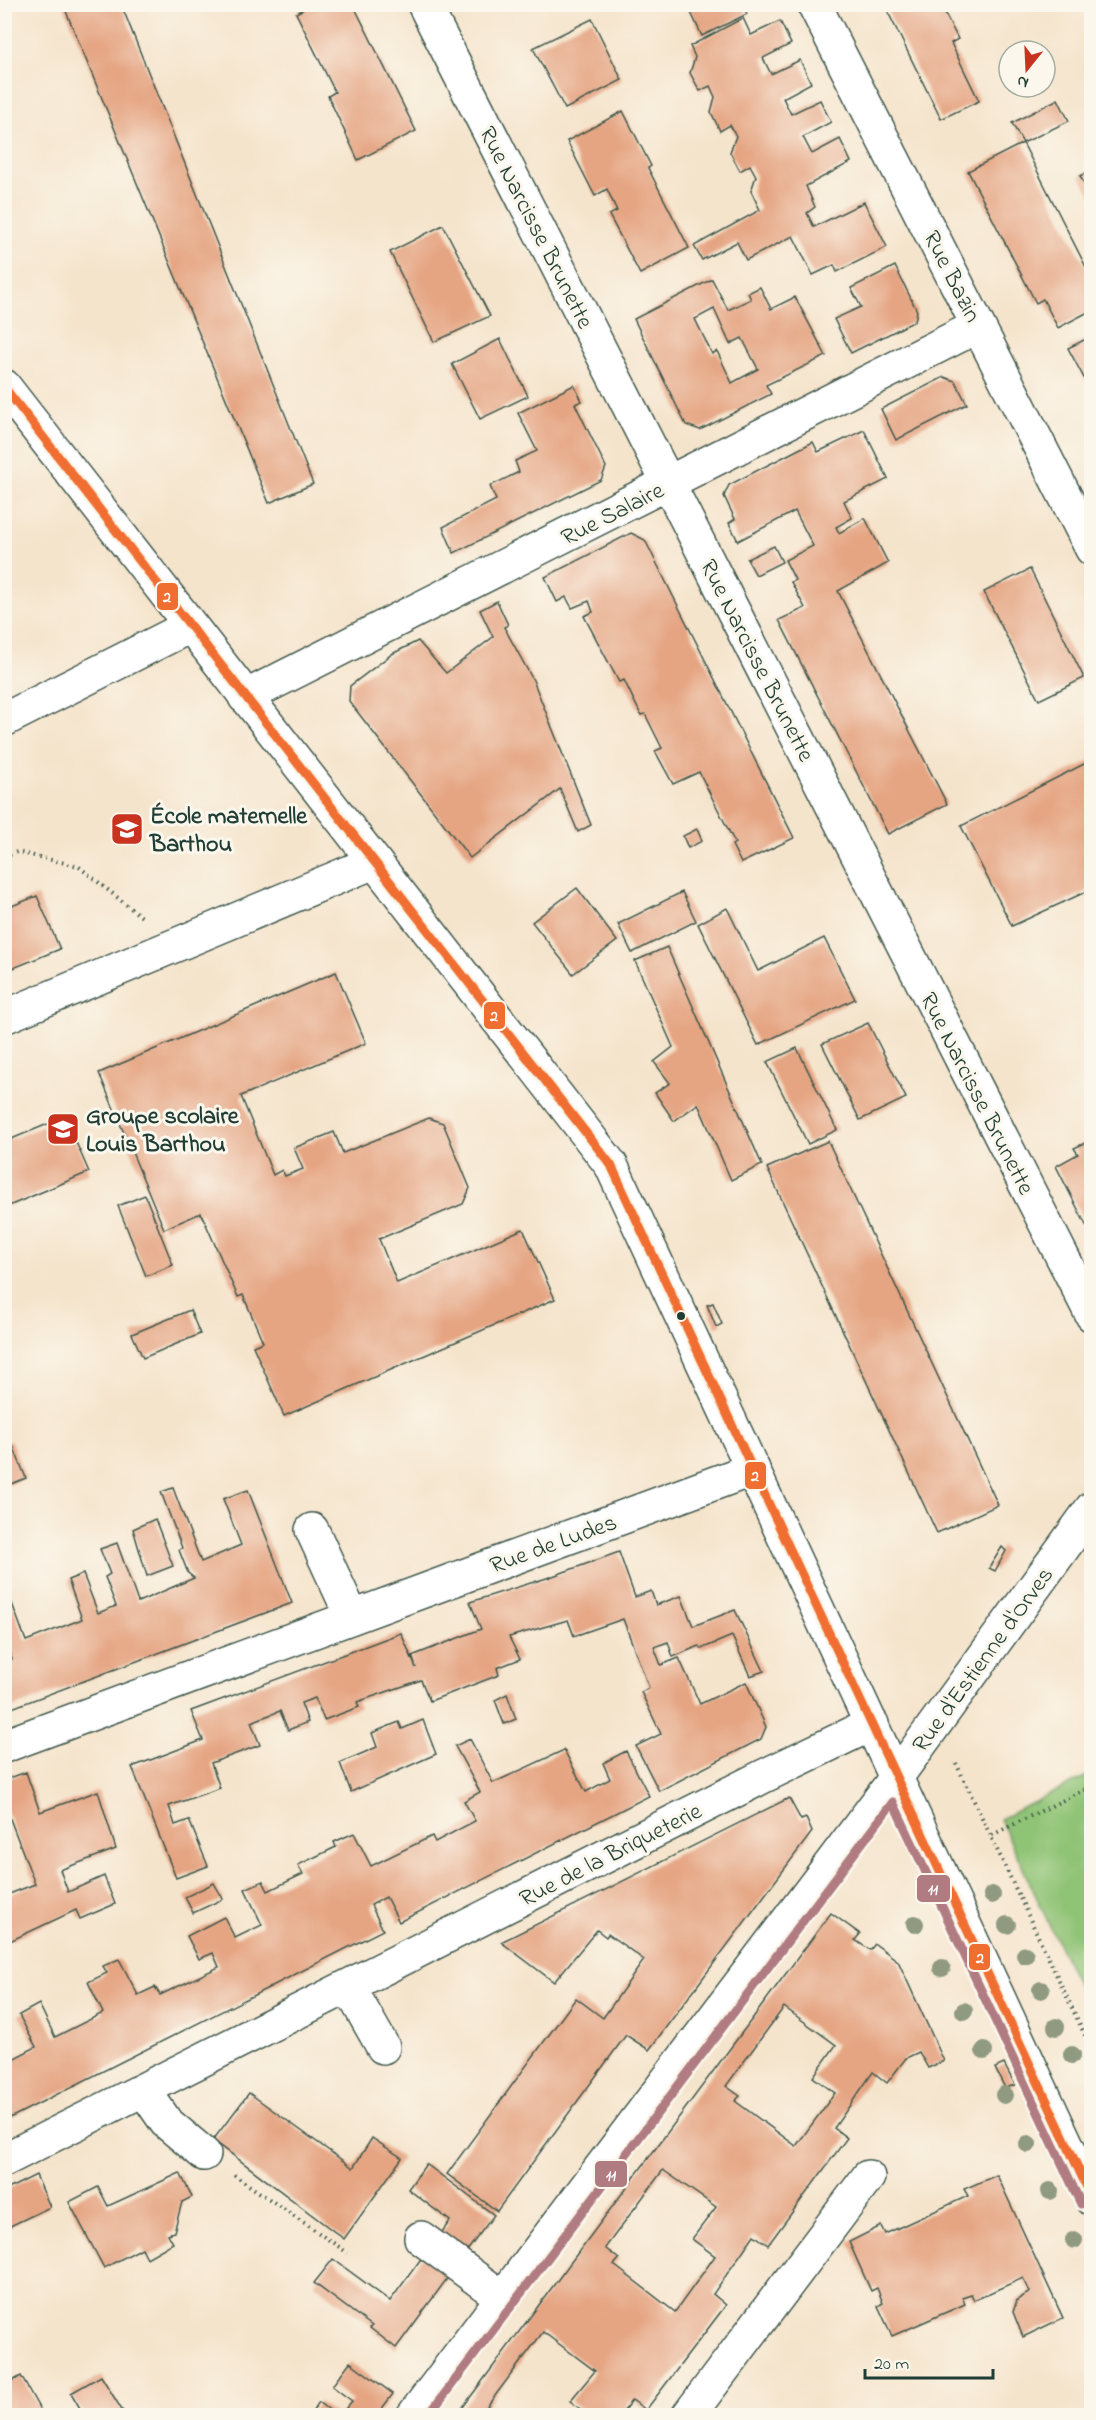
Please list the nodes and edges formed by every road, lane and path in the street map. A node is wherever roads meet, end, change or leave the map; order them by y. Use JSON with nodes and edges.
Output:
{"nodes":[{"id":1,"x":424,"y":4,"type":"edge"},
{"id":2,"x":814,"y":4,"type":"edge"},
{"id":3,"x":978,"y":326,"type":"junction"},
{"id":4,"x":4,"y":386,"type":"edge"},
{"id":5,"x":669,"y":485,"type":"junction"},
{"id":6,"x":1092,"y":549,"type":"edge"},
{"id":7,"x":190,"y":626,"type":"junction"},
{"id":8,"x":245,"y":697,"type":"junction"},
{"id":9,"x":4,"y":720,"type":"edge"},
{"id":10,"x":4,"y":857,"type":"edge"},
{"id":11,"x":374,"y":862,"type":"junction"},
{"id":12,"x":176,"y":945,"type":"junction"},
{"id":13,"x":4,"y":1017,"type":"edge"},
{"id":14,"x":1092,"y":1315,"type":"edge"},
{"id":15,"x":753,"y":1469,"type":"junction"},
{"id":16,"x":1092,"y":1508,"type":"edge"},
{"id":17,"x":312,"y":1530,"type":"dead end"},
{"id":18,"x":352,"y":1617,"type":"junction"},
{"id":19,"x":936,"y":1723,"type":"junction"},
{"id":20,"x":872,"y":1724,"type":"junction"},
{"id":21,"x":4,"y":1746,"type":"edge"},
{"id":22,"x":895,"y":1779,"type":"junction"},
{"id":23,"x":1092,"y":1786,"type":"edge"},
{"id":24,"x":992,"y":1835,"type":"junction"},
{"id":25,"x":349,"y":1987,"type":"junction"},
{"id":26,"x":383,"y":2048,"type":"dead end"},
{"id":27,"x":1092,"y":2050,"type":"edge"},
{"id":28,"x":144,"y":2090,"type":"junction"},
{"id":29,"x":204,"y":2154,"type":"joint"},
{"id":30,"x":4,"y":2160,"type":"edge"},
{"id":31,"x":868,"y":2178,"type":"dead end"},
{"id":32,"x":1092,"y":2199,"type":"edge"},
{"id":33,"x":421,"y":2238,"type":"dead end"},
{"id":34,"x":348,"y":2253,"type":"dead end"},
{"id":35,"x":502,"y":2298,"type":"junction"},
{"id":36,"x":413,"y":2415,"type":"edge"},
{"id":37,"x":688,"y":2415,"type":"edge"}],
"edges":[{"from":1,"to":5,"type":"street","name":"Rue Narcisse Brunette"},
{"from":2,"to":3,"type":"street","name":"Rue Bazin"},
{"from":3,"to":5,"type":"street","name":"Rue Salaire"},
{"from":3,"to":6,"type":"street","name":"Rue Bazin"},
{"from":4,"to":7,"type":"street"},
{"from":5,"to":8,"type":"street","name":"Rue Salaire"},
{"from":5,"to":14,"type":"street","name":"Rue Narcisse Brunette"},
{"from":7,"to":8,"type":"street"},
{"from":7,"to":9,"type":"street"},
{"from":8,"to":11,"type":"street"},
{"from":10,"to":12,"type":"path"},
{"from":11,"to":12,"type":"street"},
{"from":11,"to":15,"type":"street"},
{"from":12,"to":13,"type":"street"},
{"from":15,"to":18,"type":"street","name":"Rue de Ludes"},
{"from":15,"to":20,"type":"street"},
{"from":16,"to":19,"type":"street","name":"Rue d'Estienne d'Orves"},
{"from":17,"to":18,"type":"street"},
{"from":18,"to":21,"type":"street","name":"Rue de Ludes"},
{"from":19,"to":22,"type":"street","name":"Rue d'Estienne d'Orves"},
{"from":19,"to":24,"type":"path"},
{"from":20,"to":22,"type":"street"},
{"from":20,"to":25,"type":"street","name":"Rue de la Briqueterie"},
{"from":22,"to":32,"type":"street"},
{"from":22,"to":35,"type":"street","name":"Rue d'Estienne d'Orves"},
{"from":23,"to":24,"type":"path"},
{"from":24,"to":27,"type":"path"},
{"from":25,"to":26,"type":"street"},
{"from":25,"to":28,"type":"street","name":"Rue de la Briqueterie"},
{"from":28,"to":29,"type":"street"},
{"from":28,"to":30,"type":"street","name":"Rue de la Briqueterie"},
{"from":29,"to":34,"type":"path"},
{"from":31,"to":37,"type":"street"},
{"from":33,"to":35,"type":"street"},
{"from":35,"to":36,"type":"street","name":"Rue d'Estienne d'Orves"}]}
